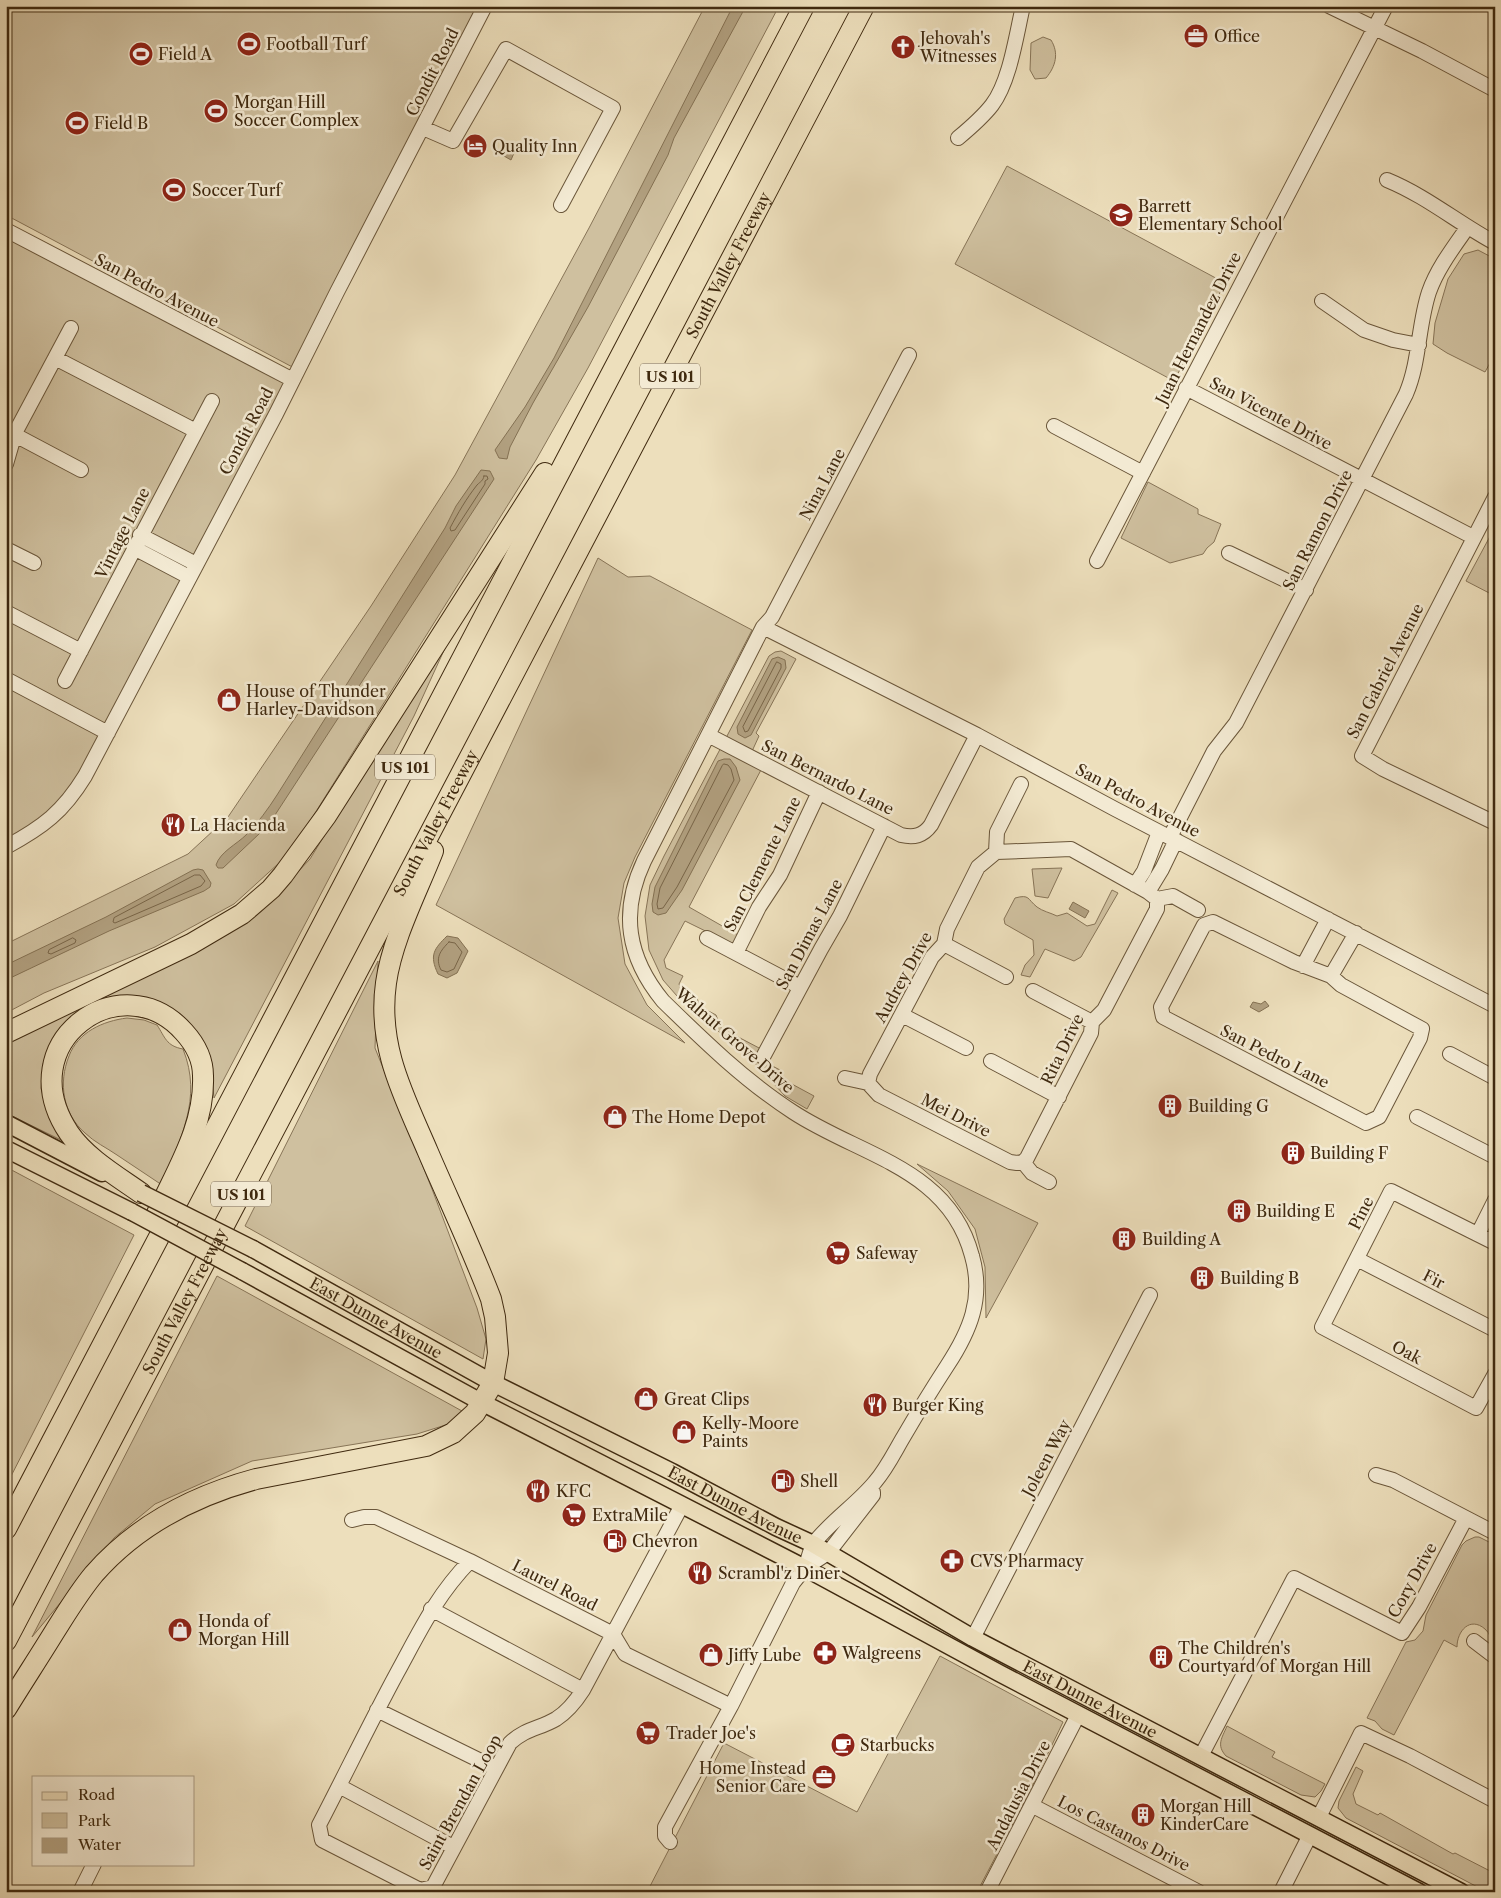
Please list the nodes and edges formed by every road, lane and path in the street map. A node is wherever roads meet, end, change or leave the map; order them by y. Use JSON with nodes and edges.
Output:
{"nodes":[{"id":1,"x":485,"y":6,"type":"edge"},
{"id":2,"x":804,"y":6,"type":"edge"},
{"id":3,"x":864,"y":6,"type":"edge"},
{"id":4,"x":1023,"y":6,"type":"edge"},
{"id":5,"x":1330,"y":6,"type":"edge"},
{"id":6,"x":1386,"y":6,"type":"edge"},
{"id":7,"x":1374,"y":29,"type":"junction"},
{"id":8,"x":1495,"y":90,"type":"edge"},
{"id":9,"x":423,"y":128,"type":"junction"},
{"id":10,"x":958,"y":138,"type":"dead end"},
{"id":11,"x":1387,"y":180,"type":"dead end"},
{"id":12,"x":562,"y":206,"type":"dead end"},
{"id":13,"x":1467,"y":228,"type":"junction"},
{"id":14,"x":6,"y":230,"type":"edge"},
{"id":15,"x":1495,"y":243,"type":"edge"},
{"id":16,"x":1322,"y":301,"type":"dead end"},
{"id":17,"x":71,"y":328,"type":"dead end"},
{"id":18,"x":1419,"y":345,"type":"junction"},
{"id":19,"x":909,"y":355,"type":"dead end"},
{"id":20,"x":55,"y":358,"type":"junction"},
{"id":21,"x":293,"y":380,"type":"junction"},
{"id":22,"x":1186,"y":388,"type":"junction"},
{"id":23,"x":212,"y":401,"type":"dead end"},
{"id":24,"x":1054,"y":426,"type":"dead end"},
{"id":25,"x":196,"y":431,"type":"junction"},
{"id":26,"x":15,"y":435,"type":"junction"},
{"id":27,"x":575,"y":441,"type":"junction"},
{"id":28,"x":6,"y":464,"type":"edge"},
{"id":29,"x":81,"y":470,"type":"dead end"},
{"id":30,"x":1143,"y":473,"type":"junction"},
{"id":31,"x":1362,"y":480,"type":"junction"},
{"id":32,"x":1495,"y":497,"type":"edge"},
{"id":33,"x":1473,"y":537,"type":"junction"},
{"id":34,"x":137,"y":541,"type":"junction"},
{"id":35,"x":6,"y":548,"type":"edge"},
{"id":36,"x":1229,"y":553,"type":"dead end"},
{"id":37,"x":1097,"y":560,"type":"dead end"},
{"id":38,"x":34,"y":563,"type":"dead end"},
{"id":39,"x":196,"y":564,"type":"junction"},
{"id":40,"x":189,"y":577,"type":"junction"},
{"id":41,"x":1306,"y":590,"type":"junction"},
{"id":42,"x":6,"y":612,"type":"edge"},
{"id":43,"x":763,"y":627,"type":"junction"},
{"id":44,"x":81,"y":651,"type":"junction"},
{"id":45,"x":6,"y":679,"type":"edge"},
{"id":46,"x":65,"y":681,"type":"dead end"},
{"id":47,"x":108,"y":733,"type":"junction"},
{"id":48,"x":708,"y":735,"type":"junction"},
{"id":49,"x":977,"y":735,"type":"junction"},
{"id":50,"x":476,"y":746,"type":"junction"},
{"id":51,"x":1021,"y":784,"type":"dead end"},
{"id":52,"x":819,"y":792,"type":"junction"},
{"id":53,"x":1495,"y":823,"type":"edge"},
{"id":54,"x":884,"y":826,"type":"junction"},
{"id":55,"x":1168,"y":836,"type":"junction"},
{"id":56,"x":6,"y":847,"type":"edge"},
{"id":57,"x":996,"y":852,"type":"junction"},
{"id":58,"x":1146,"y":860,"type":"junction"},
{"id":59,"x":1162,"y":869,"type":"junction"},
{"id":60,"x":1135,"y":885,"type":"junction"},
{"id":61,"x":1152,"y":895,"type":"junction"},
{"id":62,"x":1198,"y":910,"type":"dead end"},
{"id":63,"x":1328,"y":919,"type":"junction"},
{"id":64,"x":1356,"y":933,"type":"junction"},
{"id":65,"x":707,"y":938,"type":"dead end"},
{"id":66,"x":944,"y":944,"type":"junction"},
{"id":67,"x":736,"y":953,"type":"junction"},
{"id":68,"x":1303,"y":966,"type":"junction"},
{"id":69,"x":1331,"y":976,"type":"junction"},
{"id":70,"x":1006,"y":977,"type":"dead end"},
{"id":71,"x":800,"y":987,"type":"junction"},
{"id":72,"x":1032,"y":991,"type":"dead end"},
{"id":73,"x":1495,"y":1006,"type":"edge"},
{"id":74,"x":902,"y":1014,"type":"junction"},
{"id":75,"x":1092,"y":1022,"type":"junction"},
{"id":76,"x":6,"y":1033,"type":"edge"},
{"id":77,"x":966,"y":1048,"type":"dead end"},
{"id":78,"x":1450,"y":1054,"type":"dead end"},
{"id":79,"x":763,"y":1057,"type":"dead end"},
{"id":80,"x":991,"y":1061,"type":"dead end"},
{"id":81,"x":845,"y":1078,"type":"dead end"},
{"id":82,"x":1495,"y":1078,"type":"edge"},
{"id":83,"x":868,"y":1083,"type":"junction"},
{"id":84,"x":1059,"y":1097,"type":"junction"},
{"id":85,"x":1417,"y":1117,"type":"dead end"},
{"id":86,"x":6,"y":1123,"type":"edge"},
{"id":87,"x":6,"y":1149,"type":"edge"},
{"id":88,"x":1495,"y":1158,"type":"edge"},
{"id":89,"x":1024,"y":1162,"type":"junction"},
{"id":90,"x":1050,"y":1182,"type":"dead end"},
{"id":91,"x":141,"y":1193,"type":"junction"},
{"id":92,"x":1495,"y":1200,"type":"edge"},
{"id":93,"x":1478,"y":1234,"type":"junction"},
{"id":94,"x":1495,"y":1243,"type":"edge"},
{"id":95,"x":1357,"y":1259,"type":"junction"},
{"id":96,"x":1150,"y":1295,"type":"dead end"},
{"id":97,"x":1322,"y":1327,"type":"joint"},
{"id":98,"x":1495,"y":1330,"type":"edge"},
{"id":99,"x":102,"y":1347,"type":"junction"},
{"id":100,"x":1495,"y":1374,"type":"edge"},
{"id":101,"x":494,"y":1383,"type":"junction"},
{"id":102,"x":481,"y":1402,"type":"junction"},
{"id":103,"x":1376,"y":1475,"type":"dead end"},
{"id":104,"x":876,"y":1482,"type":"junction"},
{"id":105,"x":682,"y":1505,"type":"junction"},
{"id":106,"x":1466,"y":1518,"type":"junction"},
{"id":107,"x":352,"y":1520,"type":"dead end"},
{"id":108,"x":6,"y":1529,"type":"edge"},
{"id":109,"x":1495,"y":1533,"type":"edge"},
{"id":110,"x":813,"y":1544,"type":"junction"},
{"id":111,"x":828,"y":1553,"type":"junction"},
{"id":112,"x":470,"y":1562,"type":"junction"},
{"id":113,"x":805,"y":1568,"type":"junction"},
{"id":114,"x":431,"y":1609,"type":"junction"},
{"id":115,"x":902,"y":1622,"type":"junction"},
{"id":116,"x":612,"y":1634,"type":"junction"},
{"id":117,"x":973,"y":1638,"type":"junction"},
{"id":118,"x":6,"y":1641,"type":"edge"},
{"id":119,"x":1474,"y":1641,"type":"dead end"},
{"id":120,"x":1495,"y":1657,"type":"edge"},
{"id":121,"x":992,"y":1670,"type":"junction"},
{"id":122,"x":583,"y":1690,"type":"junction"},
{"id":123,"x":731,"y":1706,"type":"junction"},
{"id":124,"x":6,"y":1709,"type":"edge"},
{"id":125,"x":377,"y":1710,"type":"junction"},
{"id":126,"x":1078,"y":1715,"type":"junction"},
{"id":127,"x":1132,"y":1720,"type":"junction"},
{"id":128,"x":1201,"y":1756,"type":"junction"},
{"id":129,"x":495,"y":1768,"type":"junction"},
{"id":130,"x":339,"y":1786,"type":"junction"},
{"id":131,"x":1230,"y":1793,"type":"junction"},
{"id":132,"x":1495,"y":1801,"type":"edge"},
{"id":133,"x":1033,"y":1806,"type":"junction"},
{"id":134,"x":1319,"y":1817,"type":"junction"},
{"id":135,"x":1310,"y":1835,"type":"junction"},
{"id":136,"x":670,"y":1842,"type":"dead end"},
{"id":137,"x":454,"y":1847,"type":"junction"},
{"id":138,"x":93,"y":1866,"type":"edge"},
{"id":139,"x":80,"y":1892,"type":"edge"},
{"id":140,"x":987,"y":1892,"type":"edge"},
{"id":141,"x":1199,"y":1892,"type":"edge"},
{"id":142,"x":1281,"y":1892,"type":"edge"},
{"id":143,"x":1419,"y":1892,"type":"edge"},
{"id":144,"x":1461,"y":1892,"type":"edge"}],
"edges":[{"from":1,"to":9,"type":"street","name":"Condit Road"},
{"from":2,"to":27,"type":"highway","number":"US 101"},
{"from":3,"to":50,"type":"highway","name":"South Valley Freeway","number":"US 101"},
{"from":4,"to":10,"type":"street"},
{"from":5,"to":7,"type":"street"},
{"from":6,"to":7,"type":"street","name":"Juan Hernandez Drive"},
{"from":7,"to":8,"type":"street"},
{"from":7,"to":22,"type":"street","name":"Juan Hernandez Drive"},
{"from":9,"to":12,"type":"street"},
{"from":9,"to":21,"type":"street","name":"Condit Road"},
{"from":11,"to":13,"type":"street"},
{"from":13,"to":15,"type":"street"},
{"from":13,"to":18,"type":"street","name":"San Ramon Drive"},
{"from":14,"to":21,"type":"street","name":"San Pedro Avenue"},
{"from":16,"to":18,"type":"street"},
{"from":17,"to":20,"type":"street"},
{"from":18,"to":31,"type":"street","name":"San Ramon Drive"},
{"from":19,"to":43,"type":"street","name":"Nina Lane"},
{"from":20,"to":25,"type":"street"},
{"from":20,"to":26,"type":"street"},
{"from":21,"to":39,"type":"street","name":"Condit Road"},
{"from":22,"to":30,"type":"street","name":"Juan Hernandez Drive"},
{"from":22,"to":31,"type":"street","name":"San Vicente Drive"},
{"from":23,"to":25,"type":"street","name":"Vintage Lane"},
{"from":24,"to":30,"type":"street"},
{"from":25,"to":34,"type":"street","name":"Vintage Lane"},
{"from":26,"to":28,"type":"street"},
{"from":26,"to":29,"type":"street"},
{"from":27,"to":76,"type":"highway"},
{"from":27,"to":99,"type":"highway","number":"US 101"},
{"from":30,"to":37,"type":"street","name":"Juan Hernandez Drive"},
{"from":31,"to":33,"type":"street","name":"San Vicente Drive"},
{"from":31,"to":41,"type":"street","name":"San Ramon Drive"},
{"from":32,"to":33,"type":"street","name":"San Gabriel Avenue"},
{"from":33,"to":53,"type":"street","name":"San Gabriel Avenue"},
{"from":34,"to":39,"type":"street"},
{"from":34,"to":40,"type":"street"},
{"from":34,"to":44,"type":"street","name":"Vintage Lane"},
{"from":35,"to":38,"type":"street"},
{"from":36,"to":41,"type":"street"},
{"from":39,"to":40,"type":"street","name":"Condit Road"},
{"from":40,"to":47,"type":"street","name":"Condit Road"},
{"from":41,"to":55,"type":"street","name":"San Ramon Drive"},
{"from":42,"to":44,"type":"street"},
{"from":43,"to":48,"type":"street","name":"Walnut Grove Drive"},
{"from":43,"to":49,"type":"street","name":"San Pedro Avenue"},
{"from":44,"to":46,"type":"street","name":"Vintage Lane"},
{"from":45,"to":47,"type":"street"},
{"from":47,"to":56,"type":"street","name":"Condit Road"},
{"from":48,"to":52,"type":"street","name":"San Bernardo Lane"},
{"from":48,"to":104,"type":"street","name":"Walnut Grove Drive"},
{"from":49,"to":54,"type":"street","name":"San Bernardo Lane"},
{"from":49,"to":55,"type":"street","name":"San Pedro Avenue"},
{"from":50,"to":101,"type":"highway"},
{"from":50,"to":118,"type":"highway","name":"South Valley Freeway","number":"US 101"},
{"from":51,"to":57,"type":"street"},
{"from":52,"to":54,"type":"street","name":"San Bernardo Lane"},
{"from":52,"to":67,"type":"street","name":"San Clemente Lane"},
{"from":54,"to":71,"type":"street","name":"San Dimas Lane"},
{"from":55,"to":58,"type":"street","name":"San Ramon Drive"},
{"from":55,"to":59,"type":"street","name":"San Ramon Drive"},
{"from":55,"to":63,"type":"street","name":"San Pedro Avenue"},
{"from":57,"to":60,"type":"street"},
{"from":57,"to":66,"type":"street","name":"Audrey Drive"},
{"from":58,"to":59,"type":"street"},
{"from":58,"to":60,"type":"street","name":"San Ramon Drive"},
{"from":59,"to":61,"type":"street","name":"San Ramon Drive"},
{"from":60,"to":61,"type":"street"},
{"from":61,"to":62,"type":"street"},
{"from":61,"to":75,"type":"street","name":"Rita Drive"},
{"from":63,"to":64,"type":"street","name":"San Pedro Avenue"},
{"from":63,"to":68,"type":"street"},
{"from":64,"to":69,"type":"street"},
{"from":64,"to":73,"type":"street","name":"San Pedro Avenue"},
{"from":65,"to":67,"type":"street"},
{"from":66,"to":70,"type":"street"},
{"from":66,"to":74,"type":"street","name":"Audrey Drive"},
{"from":67,"to":71,"type":"street"},
{"from":68,"to":69,"type":"street","name":"San Pedro Lane"},
{"from":68,"to":69,"type":"street","name":"San Pedro Lane"},
{"from":71,"to":79,"type":"street","name":"San Dimas Lane"},
{"from":72,"to":75,"type":"street"},
{"from":74,"to":77,"type":"street"},
{"from":74,"to":83,"type":"street","name":"Audrey Drive"},
{"from":75,"to":84,"type":"street","name":"Rita Drive"},
{"from":78,"to":82,"type":"street"},
{"from":80,"to":84,"type":"street"},
{"from":81,"to":83,"type":"street","name":"Mei Drive"},
{"from":83,"to":89,"type":"street","name":"Mei Drive"},
{"from":84,"to":89,"type":"street","name":"Rita Drive"},
{"from":85,"to":88,"type":"street"},
{"from":86,"to":91,"type":"main road","name":"East Dunne Avenue"},
{"from":87,"to":102,"type":"main road","name":"East Dunne Avenue","bridge":true},
{"from":89,"to":90,"type":"street","name":"Mei Drive"},
{"from":91,"to":99,"type":"highway"},
{"from":91,"to":101,"type":"main road","name":"East Dunne Avenue","bridge":true},
{"from":92,"to":93,"type":"street"},
{"from":93,"to":94,"type":"street","name":"Pine"},
{"from":93,"to":95,"type":"street","name":"Pine"},
{"from":95,"to":97,"type":"street","name":"Pine"},
{"from":95,"to":98,"type":"street","name":"Fir"},
{"from":96,"to":117,"type":"street","name":"Joleen Way"},
{"from":97,"to":100,"type":"street","name":"Oak"},
{"from":99,"to":108,"type":"highway","number":"US 101"},
{"from":101,"to":102,"type":"highway"},
{"from":101,"to":110,"type":"main road","name":"East Dunne Avenue"},
{"from":102,"to":105,"type":"main road","name":"East Dunne Avenue"},
{"from":102,"to":124,"type":"highway"},
{"from":103,"to":106,"type":"street"},
{"from":104,"to":110,"type":"street","name":"Walnut Grove Drive"},
{"from":104,"to":111,"type":"street","name":"Walnut Grove Drive"},
{"from":105,"to":113,"type":"main road","name":"East Dunne Avenue"},
{"from":105,"to":116,"type":"street","name":"Saint Brendan Loop"},
{"from":106,"to":109,"type":"street"},
{"from":106,"to":128,"type":"street","name":"Cory Drive"},
{"from":107,"to":112,"type":"street","name":"Laurel Road"},
{"from":110,"to":111,"type":"main road","name":"East Dunne Avenue"},
{"from":110,"to":113,"type":"street","name":"Walnut Grove Drive"},
{"from":111,"to":113,"type":"street","name":"Walnut Grove Drive"},
{"from":111,"to":117,"type":"main road","name":"East Dunne Avenue"},
{"from":112,"to":114,"type":"street","name":"Saint Brendan Loop"},
{"from":112,"to":116,"type":"street","name":"Laurel Road"},
{"from":113,"to":115,"type":"main road","name":"East Dunne Avenue"},
{"from":113,"to":123,"type":"street","name":"Walnut Grove Drive"},
{"from":114,"to":122,"type":"street"},
{"from":114,"to":125,"type":"street","name":"Saint Brendan Loop"},
{"from":115,"to":117,"type":"main road"},
{"from":115,"to":121,"type":"main road","name":"East Dunne Avenue"},
{"from":116,"to":122,"type":"street","name":"Saint Brendan Loop"},
{"from":116,"to":123,"type":"street"},
{"from":117,"to":121,"type":"main road"},
{"from":117,"to":127,"type":"main road","name":"East Dunne Avenue"},
{"from":119,"to":120,"type":"street"},
{"from":121,"to":126,"type":"main road","name":"East Dunne Avenue"},
{"from":122,"to":129,"type":"street","name":"Saint Brendan Loop"},
{"from":123,"to":136,"type":"street","name":"Walnut Grove Drive"},
{"from":125,"to":129,"type":"street"},
{"from":125,"to":130,"type":"street","name":"Saint Brendan Loop"},
{"from":126,"to":127,"type":"main road"},
{"from":126,"to":131,"type":"main road","name":"East Dunne Avenue"},
{"from":126,"to":133,"type":"street","name":"Andalusia Drive"},
{"from":127,"to":128,"type":"main road","name":"East Dunne Avenue"},
{"from":128,"to":134,"type":"main road","name":"East Dunne Avenue"},
{"from":129,"to":137,"type":"street","name":"Saint Brendan Loop"},
{"from":130,"to":137,"type":"street"},
{"from":130,"to":137,"type":"street","name":"Saint Brendan Loop"},
{"from":131,"to":134,"type":"main road"},
{"from":131,"to":135,"type":"main road","name":"East Dunne Avenue"},
{"from":132,"to":134,"type":"street"},
{"from":133,"to":140,"type":"street","name":"Andalusia Drive"},
{"from":133,"to":141,"type":"street","name":"Los Castanos Drive"},
{"from":134,"to":144,"type":"main road","name":"East Dunne Avenue"},
{"from":135,"to":142,"type":"street"},
{"from":135,"to":143,"type":"main road","name":"East Dunne Avenue"},
{"from":138,"to":139,"type":"street"}]}
